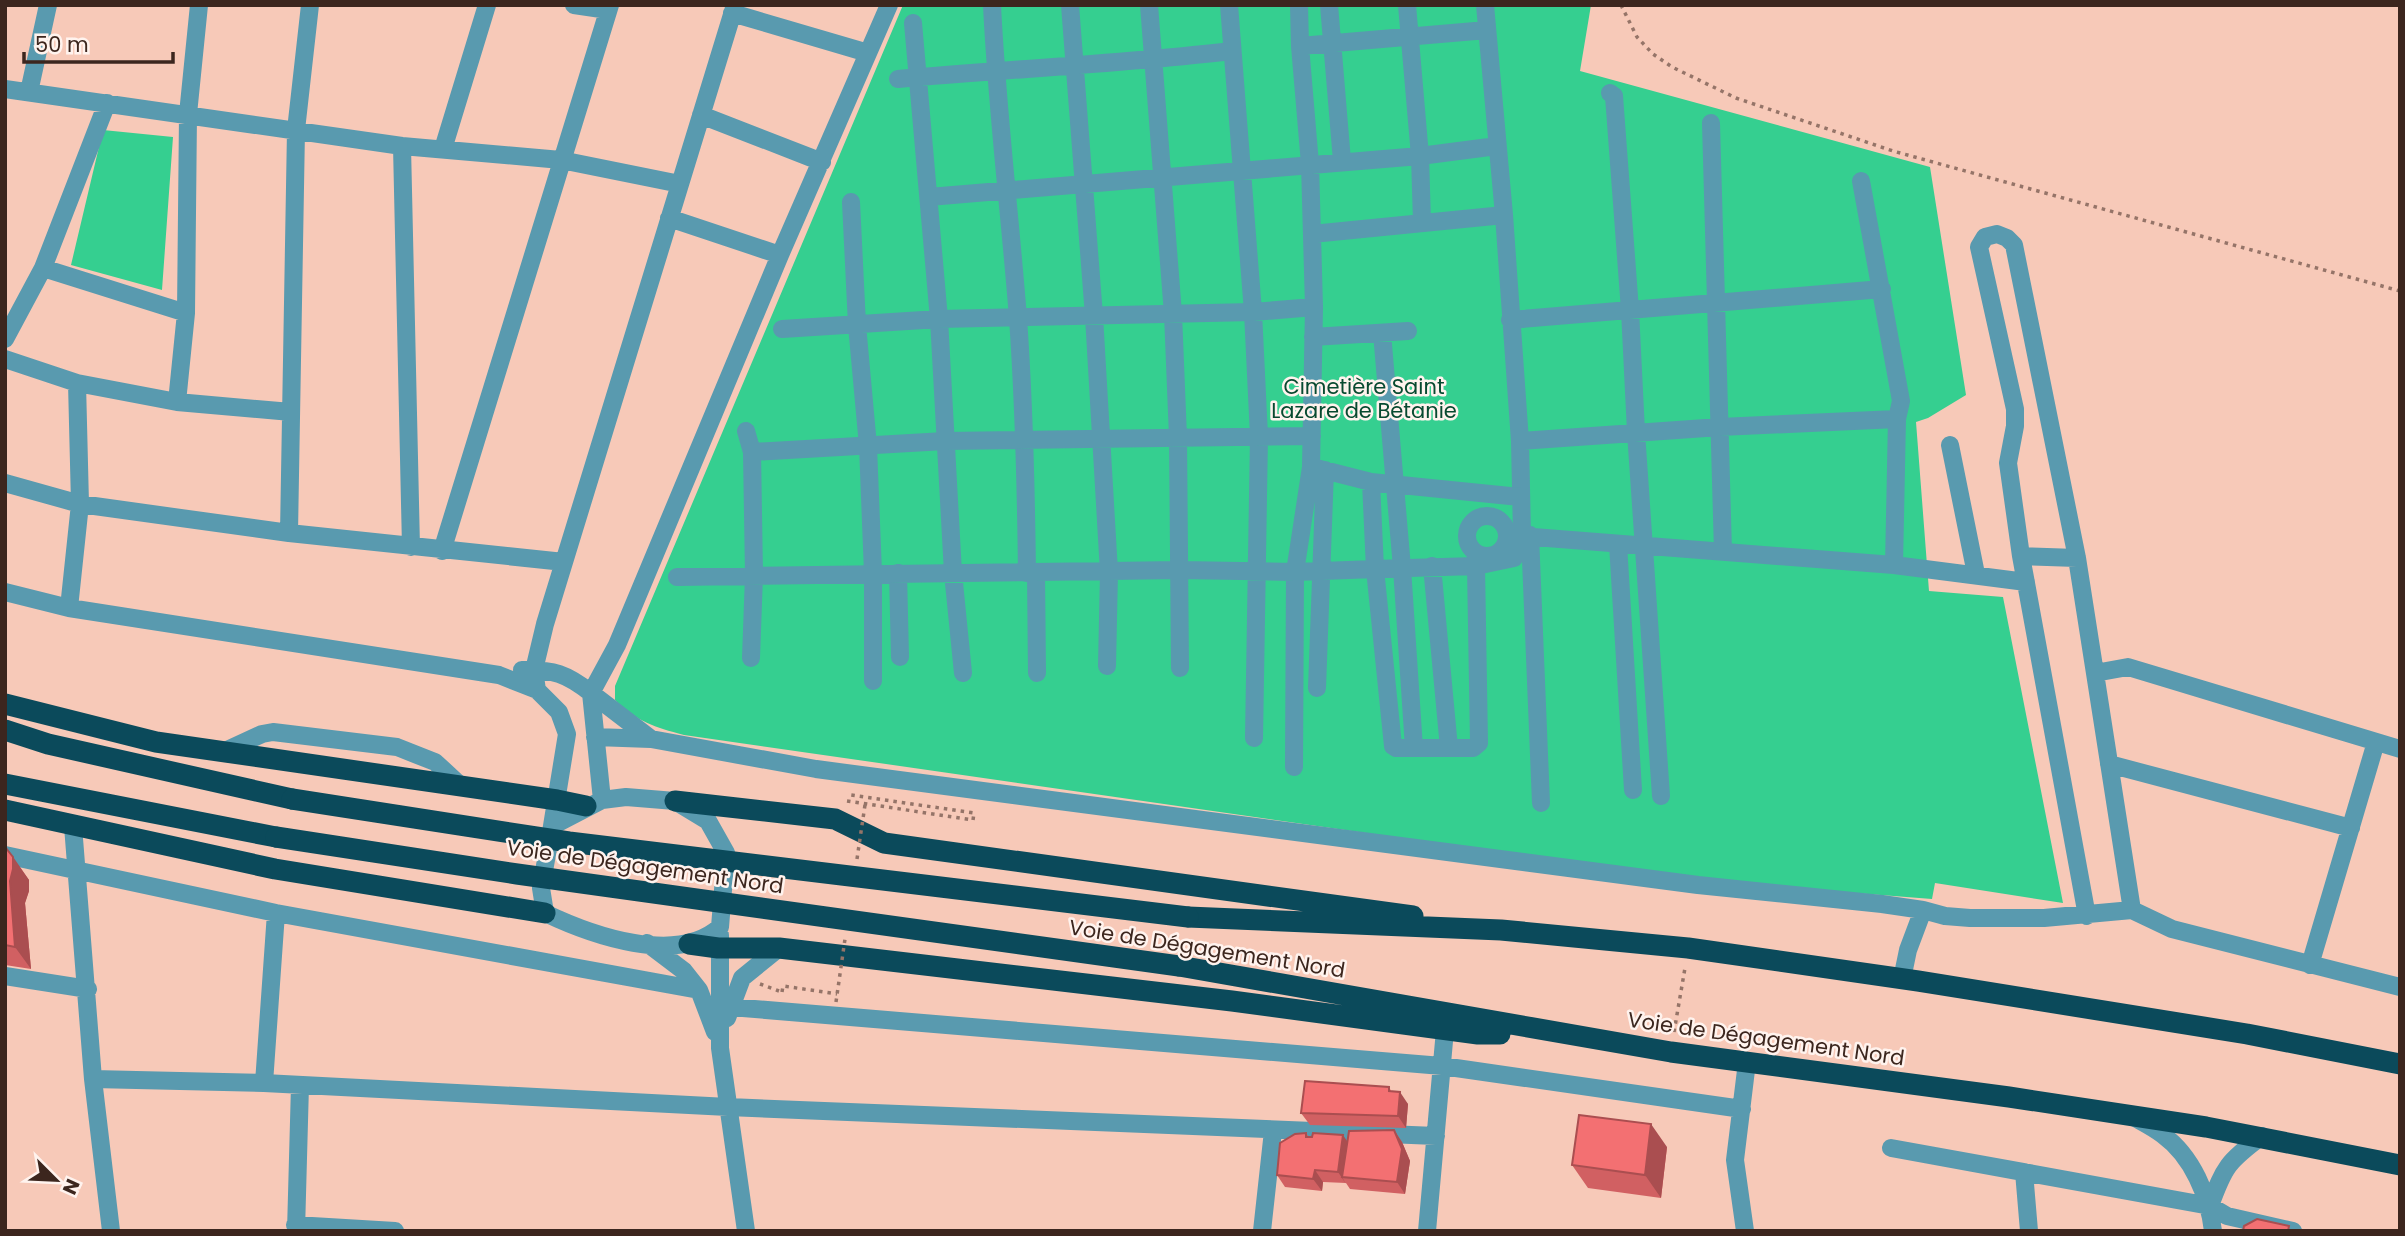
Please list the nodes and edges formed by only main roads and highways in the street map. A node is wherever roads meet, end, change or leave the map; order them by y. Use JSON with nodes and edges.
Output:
{"nodes":[{"id":1,"x":5,"y":704,"type":"edge"},
{"id":2,"x":5,"y":730,"type":"edge"},
{"id":3,"x":5,"y":784,"type":"edge"},
{"id":4,"x":676,"y":801,"type":"road end"},
{"id":5,"x":594,"y":803,"type":"road end"},
{"id":6,"x":5,"y":810,"type":"edge"},
{"id":7,"x":545,"y":913,"type":"road end"},
{"id":8,"x":1501,"y":930,"type":"junction"},
{"id":9,"x":689,"y":944,"type":"road end"},
{"id":10,"x":1556,"y":1032,"type":"junction"},
{"id":11,"x":2400,"y":1065,"type":"edge"},
{"id":12,"x":2400,"y":1165,"type":"edge"}],
"edges":[{"from":1,"to":5,"type":"highway"},
{"from":2,"to":8,"type":"highway","name":"Voie de Dégagement Nord","bridge":true},
{"from":3,"to":10,"type":"highway","name":"Voie de Dégagement Nord","bridge":true},
{"from":4,"to":8,"type":"highway"},
{"from":6,"to":7,"type":"highway"},
{"from":8,"to":11,"type":"highway","name":"Voie de Dégagement Nord"},
{"from":9,"to":10,"type":"highway"},
{"from":10,"to":12,"type":"highway","name":"Voie de Dégagement Nord"}]}
